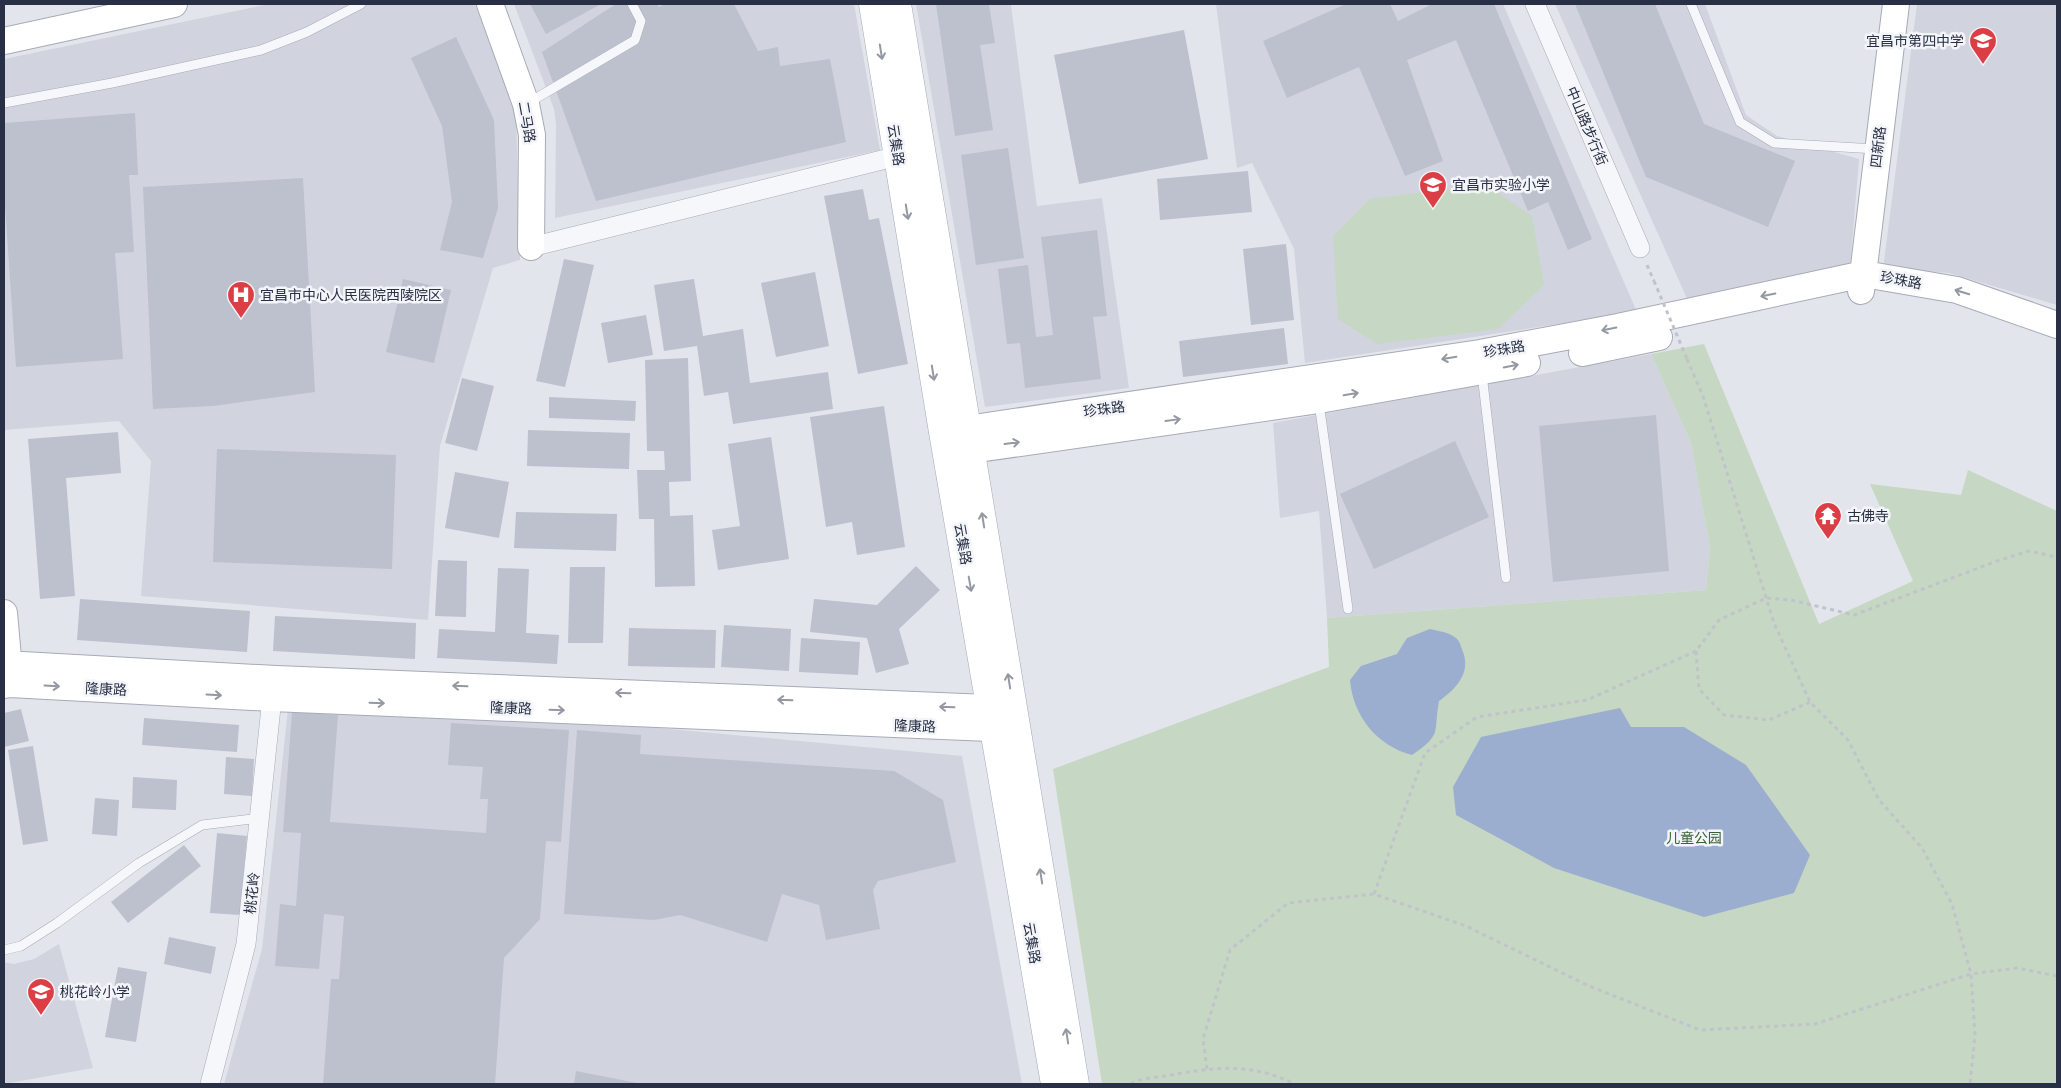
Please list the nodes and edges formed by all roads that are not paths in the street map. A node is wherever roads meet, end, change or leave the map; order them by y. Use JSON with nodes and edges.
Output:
{"nodes":[{"id":1,"x":174,"y":4,"type":"edge"},
{"id":2,"x":360,"y":4,"type":"edge"},
{"id":3,"x":490,"y":4,"type":"edge"},
{"id":4,"x":632,"y":4,"type":"edge"},
{"id":5,"x":873,"y":4,"type":"edge"},
{"id":6,"x":897,"y":4,"type":"edge"},
{"id":7,"x":1535,"y":4,"type":"edge"},
{"id":8,"x":1691,"y":4,"type":"edge"},
{"id":9,"x":1896,"y":4,"type":"edge"},
{"id":10,"x":4,"y":40,"type":"edge"},
{"id":11,"x":4,"y":103,"type":"edge"},
{"id":12,"x":526,"y":104,"type":"junction"},
{"id":13,"x":1877,"y":149,"type":"junction"},
{"id":14,"x":898,"y":156,"type":"junction"},
{"id":15,"x":531,"y":247,"type":"joint"},
{"id":16,"x":1640,"y":248,"type":"dead end"},
{"id":17,"x":1863,"y":283,"type":"junction"},
{"id":18,"x":2057,"y":325,"type":"edge"},
{"id":19,"x":2057,"y":341,"type":"edge"},
{"id":20,"x":1482,"y":372,"type":"junction"},
{"id":21,"x":1319,"y":400,"type":"junction"},
{"id":22,"x":957,"y":441,"type":"junction"},
{"id":23,"x":1506,"y":578,"type":"dead end"},
{"id":24,"x":1348,"y":609,"type":"dead end"},
{"id":25,"x":4,"y":613,"type":"edge"},
{"id":26,"x":6,"y":674,"type":"edge"},
{"id":27,"x":272,"y":698,"type":"junction"},
{"id":28,"x":1005,"y":719,"type":"junction"},
{"id":29,"x":260,"y":818,"type":"junction"},
{"id":30,"x":4,"y":950,"type":"edge"},
{"id":31,"x":210,"y":1084,"type":"edge"},
{"id":32,"x":1055,"y":1084,"type":"edge"},
{"id":33,"x":1075,"y":1084,"type":"edge"}],
"edges":[{"from":1,"to":10,"type":"main road"},
{"from":2,"to":11,"type":"lane"},
{"from":3,"to":12,"type":"main road","name":"二马路"},
{"from":4,"to":12,"type":"lane"},
{"from":5,"to":14,"type":"main road","name":"云集路","one_way":true},
{"from":6,"to":22,"type":"main road","name":"云集路"},
{"from":7,"to":16,"type":"street","name":"中山路步行街"},
{"from":8,"to":13,"type":"lane"},
{"from":9,"to":13,"type":"main road","name":"四新路"},
{"from":12,"to":15,"type":"main road","name":"二马路"},
{"from":13,"to":17,"type":"main road","name":"四新路"},
{"from":14,"to":15,"type":"street"},
{"from":14,"to":22,"type":"main road","name":"云集路","one_way":true},
{"from":18,"to":17,"type":"main road","name":"珍珠路","one_way":true},
{"from":17,"to":19,"type":"main road","name":"珍珠路"},
{"from":20,"to":17,"type":"main road","name":"珍珠路","one_way":true},
{"from":17,"to":22,"type":"main road","name":"珍珠路","one_way":true},
{"from":21,"to":20,"type":"main road","name":"珍珠路","one_way":true},
{"from":20,"to":23,"type":"lane"},
{"from":22,"to":21,"type":"main road","name":"珍珠路","one_way":true},
{"from":21,"to":24,"type":"lane"},
{"from":22,"to":28,"type":"main road","name":"云集路"},
{"from":25,"to":26,"type":"main road"},
{"from":26,"to":27,"type":"main road","name":"隆康路","one_way":true},
{"from":28,"to":26,"type":"main road","name":"隆康路","one_way":true},
{"from":27,"to":28,"type":"main road","name":"隆康路","one_way":true},
{"from":27,"to":29,"type":"street","name":"桃花岭"},
{"from":28,"to":32,"type":"main road","name":"云集路"},
{"from":33,"to":28,"type":"main road","name":"云集路","one_way":true},
{"from":29,"to":30,"type":"lane"},
{"from":29,"to":31,"type":"street","name":"桃花岭"}]}
